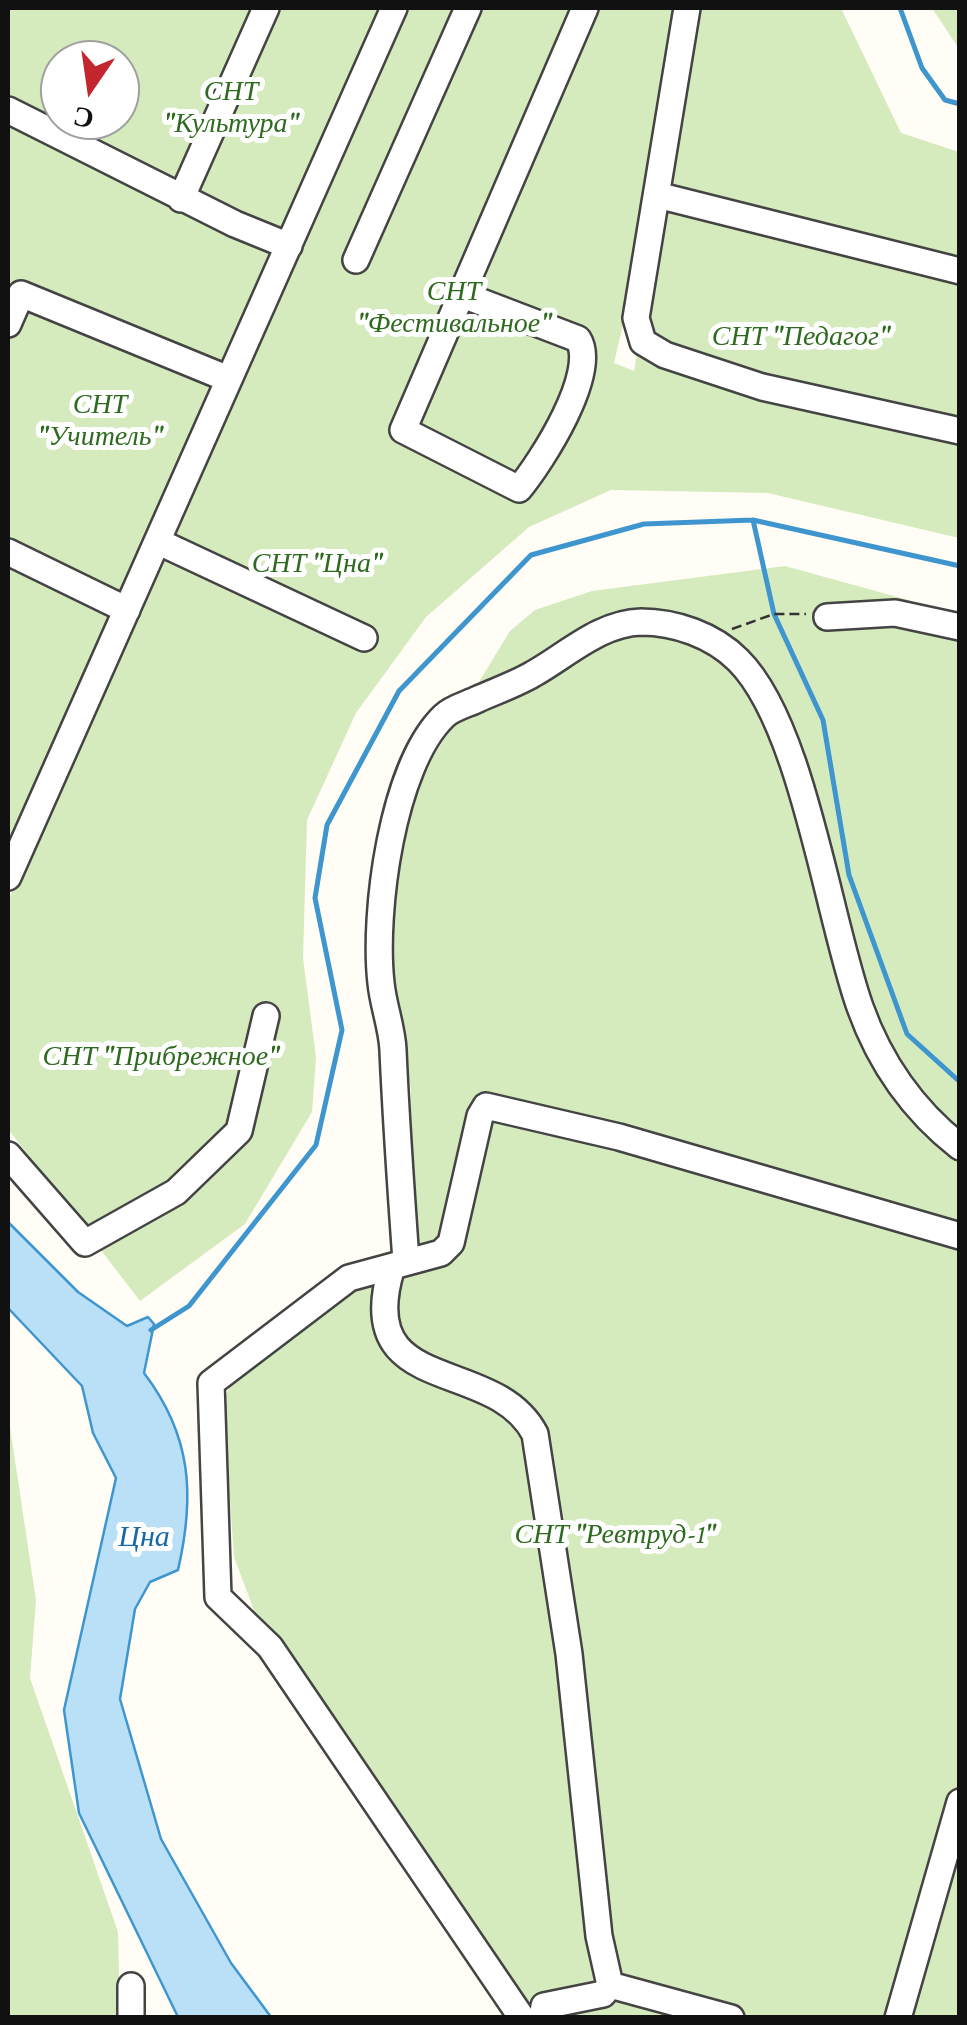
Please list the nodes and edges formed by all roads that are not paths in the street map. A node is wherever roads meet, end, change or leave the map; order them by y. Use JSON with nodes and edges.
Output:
{"nodes":[{"id":1,"x":266,"y":8,"type":"edge"},
{"id":2,"x":394,"y":8,"type":"edge"},
{"id":3,"x":468,"y":8,"type":"edge"},
{"id":4,"x":585,"y":8,"type":"edge"},
{"id":5,"x":687,"y":8,"type":"edge"},
{"id":6,"x":8,"y":110,"type":"edge"},
{"id":7,"x":657,"y":194,"type":"junction"},
{"id":8,"x":182,"y":199,"type":"junction"},
{"id":9,"x":289,"y":246,"type":"junction"},
{"id":10,"x":356,"y":260,"type":"dead end"},
{"id":11,"x":960,"y":271,"type":"edge"},
{"id":12,"x":462,"y":295,"type":"junction"},
{"id":13,"x":8,"y":324,"type":"edge"},
{"id":14,"x":226,"y":378,"type":"junction"},
{"id":15,"x":960,"y":432,"type":"edge"},
{"id":16,"x":159,"y":542,"type":"junction"},
{"id":17,"x":8,"y":552,"type":"edge"},
{"id":18,"x":127,"y":610,"type":"junction"},
{"id":19,"x":828,"y":617,"type":"road end"},
{"id":20,"x":960,"y":627,"type":"edge"},
{"id":21,"x":364,"y":638,"type":"dead end"},
{"id":22,"x":8,"y":877,"type":"edge"},
{"id":23,"x":266,"y":1016,"type":"dead end"},
{"id":24,"x":960,"y":1147,"type":"edge"},
{"id":25,"x":8,"y":1155,"type":"edge"},
{"id":26,"x":960,"y":1236,"type":"edge"},
{"id":27,"x":398,"y":1266,"type":"junction"},
{"id":28,"x":960,"y":1802,"type":"edge"},
{"id":29,"x":610,"y":1984,"type":"junction"},
{"id":30,"x":131,"y":1986,"type":"dead end"},
{"id":31,"x":130,"y":2018,"type":"edge"},
{"id":32,"x":522,"y":2018,"type":"edge"},
{"id":33,"x":542,"y":2018,"type":"edge"},
{"id":34,"x":731,"y":2018,"type":"edge"},
{"id":35,"x":898,"y":2018,"type":"edge"}],
"edges":[{"from":1,"to":8,"type":"street"},
{"from":2,"to":9,"type":"street"},
{"from":3,"to":10,"type":"street"},
{"from":4,"to":12,"type":"street"},
{"from":5,"to":7,"type":"street"},
{"from":6,"to":8,"type":"street"},
{"from":7,"to":11,"type":"street"},
{"from":7,"to":15,"type":"street"},
{"from":8,"to":9,"type":"street"},
{"from":9,"to":14,"type":"street"},
{"from":12,"to":12,"type":"street"},
{"from":13,"to":14,"type":"street"},
{"from":14,"to":16,"type":"street"},
{"from":16,"to":18,"type":"street"},
{"from":16,"to":21,"type":"street"},
{"from":17,"to":18,"type":"street"},
{"from":18,"to":22,"type":"street"},
{"from":19,"to":20,"type":"street"},
{"from":23,"to":25,"type":"street"},
{"from":24,"to":27,"type":"street"},
{"from":26,"to":27,"type":"street"},
{"from":27,"to":29,"type":"street"},
{"from":27,"to":32,"type":"street"},
{"from":28,"to":35,"type":"street"},
{"from":29,"to":33,"type":"street"},
{"from":29,"to":34,"type":"street"},
{"from":30,"to":31,"type":"street"}]}
